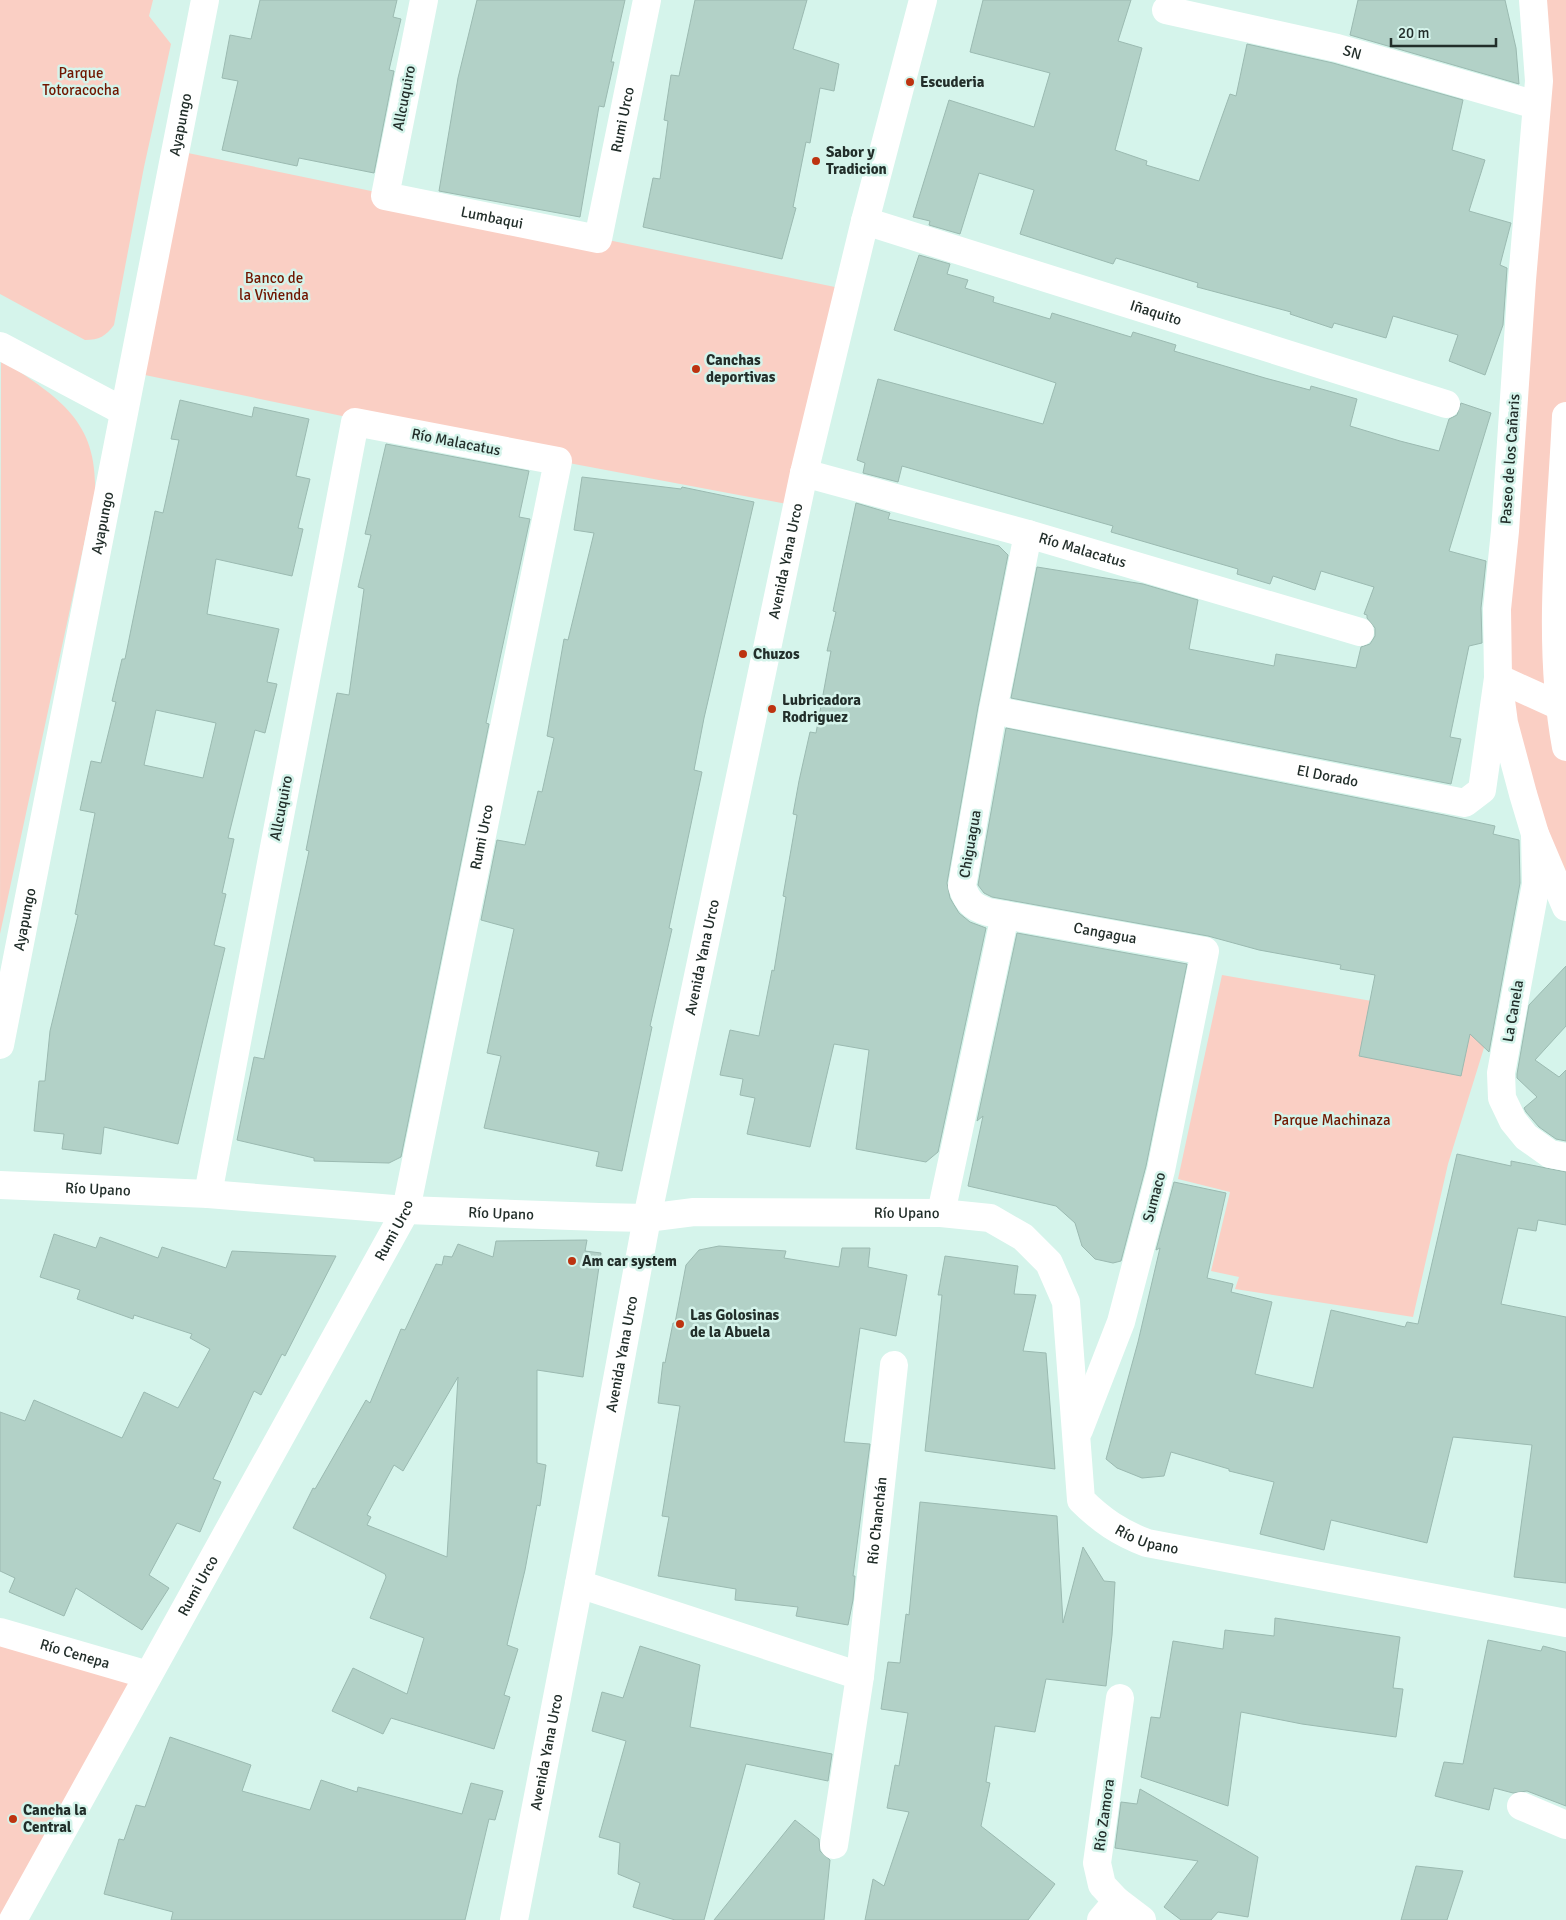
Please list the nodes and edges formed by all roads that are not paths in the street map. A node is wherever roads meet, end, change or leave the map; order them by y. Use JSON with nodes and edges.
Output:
{"nodes":[{"id":1,"x":205,"y":0,"type":"edge"},
{"id":2,"x":424,"y":0,"type":"edge"},
{"id":3,"x":647,"y":0,"type":"edge"},
{"id":4,"x":923,"y":0,"type":"edge"},
{"id":5,"x":1533,"y":0,"type":"edge"},
{"id":6,"x":1166,"y":10,"type":"dead end"},
{"id":7,"x":1536,"y":105,"type":"junction"},
{"id":8,"x":385,"y":196,"type":"joint"},
{"id":9,"x":864,"y":220,"type":"junction"},
{"id":10,"x":598,"y":239,"type":"joint"},
{"id":11,"x":0,"y":346,"type":"edge"},
{"id":12,"x":1446,"y":404,"type":"dead end"},
{"id":13,"x":123,"y":411,"type":"junction"},
{"id":14,"x":1566,"y":416,"type":"edge"},
{"id":15,"x":355,"y":422,"type":"joint"},
{"id":16,"x":558,"y":461,"type":"joint"},
{"id":17,"x":804,"y":473,"type":"junction"},
{"id":18,"x":1028,"y":534,"type":"junction"},
{"id":19,"x":1360,"y":632,"type":"dead end"},
{"id":20,"x":1498,"y":678,"type":"junction"},
{"id":21,"x":1562,"y":708,"type":"edge"},
{"id":22,"x":993,"y":710,"type":"junction"},
{"id":23,"x":1566,"y":748,"type":"edge"},
{"id":24,"x":1536,"y":834,"type":"junction"},
{"id":25,"x":1566,"y":907,"type":"edge"},
{"id":26,"x":1005,"y":915,"type":"junction"},
{"id":27,"x":1205,"y":951,"type":"joint"},
{"id":28,"x":0,"y":1046,"type":"edge"},
{"id":29,"x":1566,"y":1157,"type":"edge"},
{"id":30,"x":0,"y":1185,"type":"edge"},
{"id":31,"x":208,"y":1194,"type":"junction"},
{"id":32,"x":406,"y":1210,"type":"junction"},
{"id":33,"x":941,"y":1213,"type":"junction"},
{"id":34,"x":647,"y":1218,"type":"junction"},
{"id":35,"x":894,"y":1365,"type":"dead end"},
{"id":36,"x":1077,"y":1436,"type":"junction"},
{"id":37,"x":580,"y":1584,"type":"junction"},
{"id":38,"x":1566,"y":1623,"type":"edge"},
{"id":39,"x":0,"y":1632,"type":"edge"},
{"id":40,"x":148,"y":1675,"type":"junction"},
{"id":41,"x":860,"y":1676,"type":"junction"},
{"id":42,"x":1120,"y":1698,"type":"dead end"},
{"id":43,"x":1521,"y":1806,"type":"dead end"},
{"id":44,"x":1566,"y":1825,"type":"edge"},
{"id":45,"x":834,"y":1845,"type":"dead end"},
{"id":46,"x":1109,"y":1911,"type":"edge"},
{"id":47,"x":517,"y":1918,"type":"edge"},
{"id":48,"x":12,"y":1920,"type":"edge"},
{"id":49,"x":1142,"y":1920,"type":"edge"}],
"edges":[{"from":1,"to":13,"type":"street","name":"Ayapungo"},
{"from":2,"to":8,"type":"street","name":"Allcuquiro"},
{"from":3,"to":10,"type":"street","name":"Rumi Urco"},
{"from":4,"to":9,"type":"street","name":"Avenida Yana Urco"},
{"from":5,"to":7,"type":"street","name":"Paseo de los Cañaris"},
{"from":6,"to":7,"type":"street","name":"SN"},
{"from":7,"to":20,"type":"street","name":"Paseo de los Cañaris"},
{"from":8,"to":10,"type":"street","name":"Lumbaqui"},
{"from":9,"to":12,"type":"street","name":"Iñaquito"},
{"from":9,"to":17,"type":"street","name":"Avenida Yana Urco"},
{"from":11,"to":13,"type":"street"},
{"from":13,"to":28,"type":"street","name":"Ayapungo"},
{"from":14,"to":21,"type":"street"},
{"from":15,"to":16,"type":"street","name":"Río Malacatus"},
{"from":15,"to":31,"type":"street","name":"Allcuquiro"},
{"from":16,"to":32,"type":"street","name":"Rumi Urco"},
{"from":17,"to":18,"type":"street","name":"Río Malacatus"},
{"from":17,"to":34,"type":"street","name":"Avenida Yana Urco"},
{"from":18,"to":19,"type":"street","name":"Río Malacatus"},
{"from":18,"to":22,"type":"street","name":"Chiguagua"},
{"from":20,"to":21,"type":"street"},
{"from":20,"to":22,"type":"street","name":"El Dorado"},
{"from":20,"to":24,"type":"street","name":"Paseo de los Cañaris"},
{"from":21,"to":23,"type":"street"},
{"from":22,"to":26,"type":"street","name":"Chiguagua"},
{"from":24,"to":25,"type":"street","name":"Paseo de los Cañaris"},
{"from":24,"to":29,"type":"street","name":"La Canela"},
{"from":26,"to":27,"type":"street","name":"Cangagua"},
{"from":26,"to":33,"type":"street"},
{"from":27,"to":36,"type":"street","name":"Sumaco"},
{"from":30,"to":31,"type":"street","name":"Río Upano"},
{"from":31,"to":32,"type":"street","name":"Río Upano"},
{"from":32,"to":34,"type":"street","name":"Río Upano"},
{"from":32,"to":40,"type":"street","name":"Rumi Urco"},
{"from":33,"to":34,"type":"street","name":"Río Upano"},
{"from":33,"to":36,"type":"street","name":"Río Upano"},
{"from":34,"to":37,"type":"street","name":"Avenida Yana Urco"},
{"from":35,"to":41,"type":"street","name":"Río Chanchán"},
{"from":36,"to":38,"type":"street","name":"Río Upano"},
{"from":37,"to":41,"type":"street"},
{"from":37,"to":47,"type":"street","name":"Avenida Yana Urco"},
{"from":39,"to":40,"type":"street","name":"Río Cenepa"},
{"from":40,"to":48,"type":"street","name":"Rumi Urco"},
{"from":41,"to":45,"type":"street","name":"Río Chanchán"},
{"from":42,"to":46,"type":"street","name":"Río Zamora"},
{"from":43,"to":44,"type":"street"},
{"from":46,"to":49,"type":"street","name":"Río Zamora"}]}
